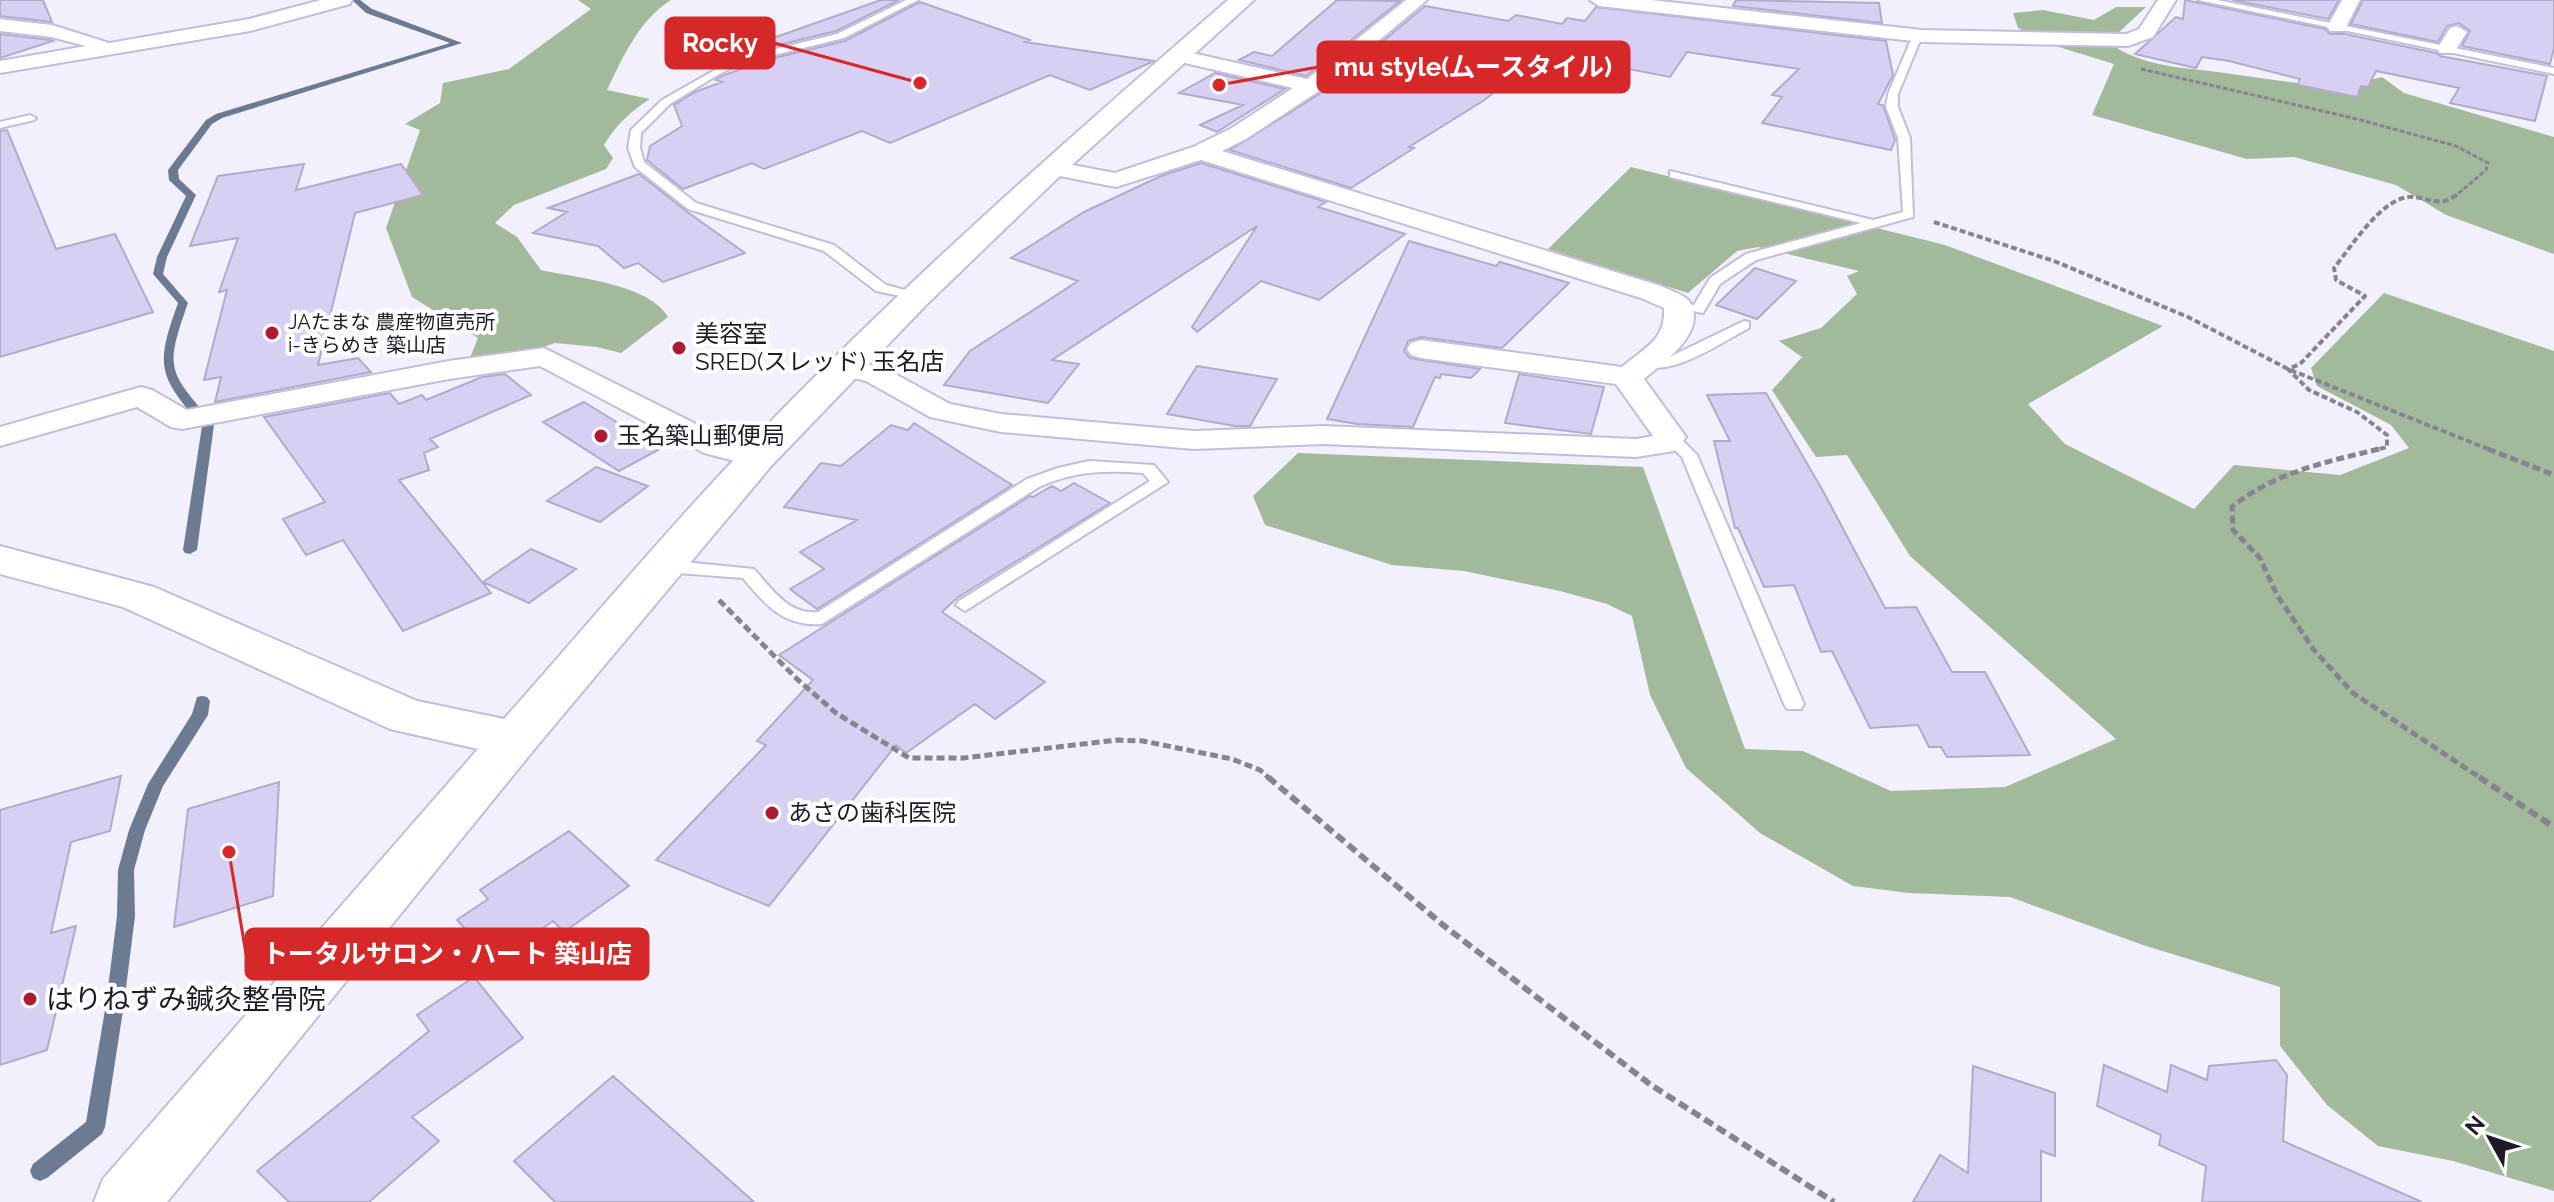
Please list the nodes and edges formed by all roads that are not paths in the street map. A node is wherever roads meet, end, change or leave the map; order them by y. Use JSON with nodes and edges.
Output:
{"nodes":[{"id":1,"x":343,"y":0,"type":"edge"},
{"id":2,"x":913,"y":0,"type":"edge"},
{"id":3,"x":1242,"y":0,"type":"edge"},
{"id":4,"x":1418,"y":0,"type":"edge"},
{"id":5,"x":1599,"y":0,"type":"edge"},
{"id":6,"x":2167,"y":0,"type":"edge"},
{"id":7,"x":2203,"y":0,"type":"edge"},
{"id":8,"x":2351,"y":0,"type":"edge"},
{"id":9,"x":714,"y":24,"type":"dead end"},
{"id":10,"x":0,"y":25,"type":"edge"},
{"id":11,"x":2337,"y":27,"type":"junction"},
{"id":12,"x":1922,"y":36,"type":"junction"},
{"id":13,"x":109,"y":47,"type":"junction"},
{"id":14,"x":1179,"y":56,"type":"junction"},
{"id":15,"x":738,"y":61,"type":"junction"},
{"id":16,"x":0,"y":67,"type":"edge"},
{"id":17,"x":2554,"y":71,"type":"edge"},
{"id":18,"x":1311,"y":86,"type":"junction"},
{"id":19,"x":30,"y":118,"type":"dead end"},
{"id":20,"x":0,"y":125,"type":"edge"},
{"id":21,"x":1201,"y":152,"type":"junction"},
{"id":22,"x":1052,"y":168,"type":"junction"},
{"id":23,"x":1674,"y":174,"type":"dead end"},
{"id":24,"x":1873,"y":223,"type":"junction"},
{"id":25,"x":915,"y":297,"type":"junction"},
{"id":26,"x":1677,"y":304,"type":"junction"},
{"id":27,"x":1744,"y":325,"type":"dead end"},
{"id":28,"x":1421,"y":349,"type":"dead end"},
{"id":29,"x":844,"y":367,"type":"junction"},
{"id":30,"x":1636,"y":369,"type":"junction"},
{"id":31,"x":0,"y":437,"type":"edge"},
{"id":32,"x":1670,"y":437,"type":"junction"},
{"id":33,"x":758,"y":457,"type":"junction"},
{"id":34,"x":0,"y":560,"type":"edge"},
{"id":35,"x":678,"y":568,"type":"junction"},
{"id":36,"x":965,"y":605,"type":"dead end"},
{"id":37,"x":1794,"y":704,"type":"dead end"},
{"id":38,"x":515,"y":739,"type":"junction"},
{"id":39,"x":126,"y":1202,"type":"edge"}],
"edges":[{"from":1,"to":13,"type":"street"},
{"from":2,"to":15,"type":"lane"},
{"from":3,"to":14,"type":"street"},
{"from":4,"to":18,"type":"street"},
{"from":5,"to":12,"type":"street"},
{"from":6,"to":12,"type":"street"},
{"from":7,"to":11,"type":"lane"},
{"from":8,"to":11,"type":"street"},
{"from":9,"to":15,"type":"lane"},
{"from":10,"to":13,"type":"street"},
{"from":11,"to":17,"type":"lane"},
{"from":12,"to":24,"type":"lane"},
{"from":13,"to":16,"type":"street"},
{"from":14,"to":18,"type":"street"},
{"from":14,"to":22,"type":"street"},
{"from":15,"to":25,"type":"lane"},
{"from":18,"to":21,"type":"street"},
{"from":19,"to":20,"type":"lane"},
{"from":21,"to":22,"type":"street"},
{"from":21,"to":26,"type":"street"},
{"from":22,"to":25,"type":"street"},
{"from":23,"to":24,"type":"lane"},
{"from":24,"to":26,"type":"lane"},
{"from":25,"to":29,"type":"street"},
{"from":26,"to":30,"type":"street"},
{"from":27,"to":30,"type":"lane"},
{"from":28,"to":30,"type":"street"},
{"from":29,"to":32,"type":"street"},
{"from":29,"to":33,"type":"street"},
{"from":30,"to":32,"type":"street"},
{"from":31,"to":33,"type":"street"},
{"from":32,"to":37,"type":"lane"},
{"from":33,"to":35,"type":"street"},
{"from":34,"to":38,"type":"street"},
{"from":35,"to":36,"type":"lane"},
{"from":35,"to":38,"type":"street"},
{"from":38,"to":39,"type":"street"}]}
